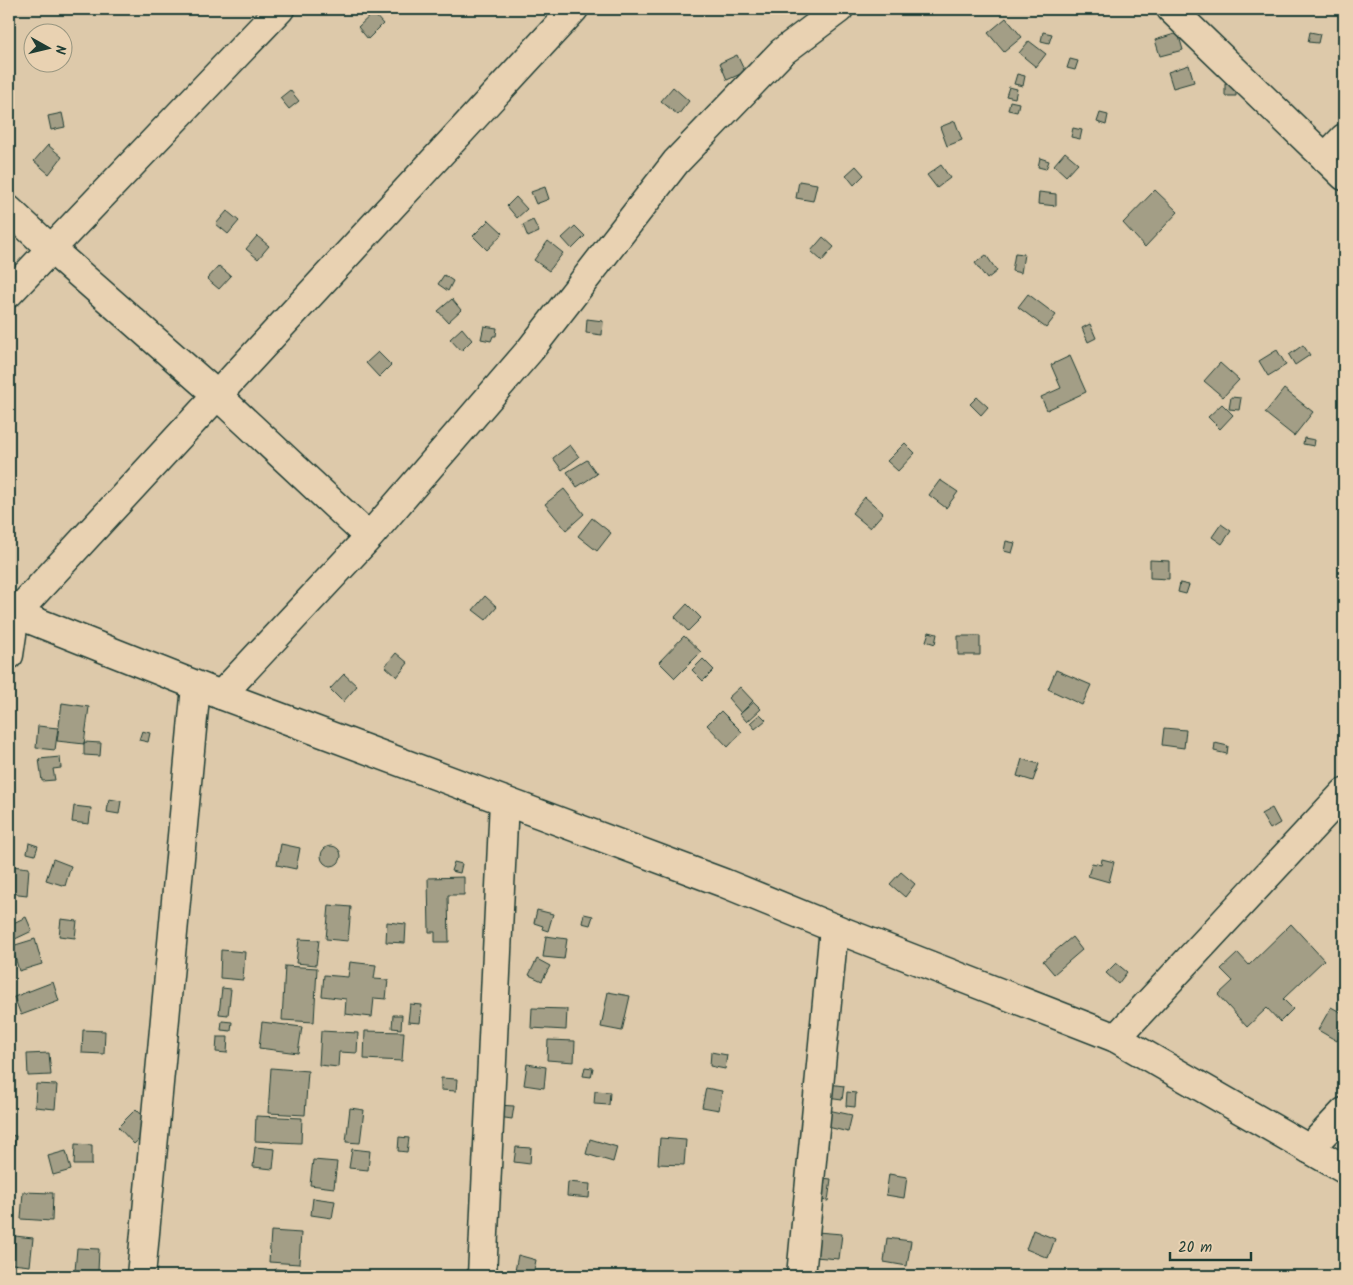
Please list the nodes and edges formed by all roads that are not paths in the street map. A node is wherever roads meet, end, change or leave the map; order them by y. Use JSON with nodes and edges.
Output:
{"nodes":[{"id":1,"x":280,"y":9,"type":"edge"},
{"id":2,"x":574,"y":9,"type":"edge"},
{"id":3,"x":839,"y":9,"type":"edge"},
{"id":4,"x":1171,"y":9,"type":"edge"},
{"id":5,"x":1344,"y":138,"type":"edge"},
{"id":6,"x":1335,"y":167,"type":"edge"},
{"id":7,"x":9,"y":210,"type":"edge"},
{"id":8,"x":51,"y":249,"type":"junction"},
{"id":9,"x":9,"y":293,"type":"edge"},
{"id":10,"x":217,"y":395,"type":"junction"},
{"id":11,"x":369,"y":537,"type":"junction"},
{"id":12,"x":12,"y":613,"type":"edge"},
{"id":13,"x":9,"y":655,"type":"edge"},
{"id":14,"x":209,"y":691,"type":"junction"},
{"id":15,"x":1344,"y":793,"type":"edge"},
{"id":16,"x":504,"y":801,"type":"junction"},
{"id":17,"x":834,"y":928,"type":"junction"},
{"id":18,"x":1116,"y":1038,"type":"junction"},
{"id":19,"x":1344,"y":1112,"type":"edge"},
{"id":20,"x":1310,"y":1149,"type":"junction"},
{"id":21,"x":1344,"y":1169,"type":"edge"},
{"id":22,"x":141,"y":1276,"type":"edge"},
{"id":23,"x":482,"y":1276,"type":"edge"},
{"id":24,"x":801,"y":1276,"type":"edge"}],
"edges":[{"from":1,"to":8,"type":"street"},
{"from":2,"to":10,"type":"street"},
{"from":3,"to":11,"type":"street"},
{"from":4,"to":6,"type":"street"},
{"from":5,"to":6,"type":"street"},
{"from":7,"to":8,"type":"street"},
{"from":8,"to":9,"type":"street"},
{"from":8,"to":10,"type":"street"},
{"from":10,"to":11,"type":"street"},
{"from":10,"to":12,"type":"street"},
{"from":11,"to":14,"type":"street"},
{"from":12,"to":13,"type":"street"},
{"from":12,"to":14,"type":"street"},
{"from":14,"to":16,"type":"street"},
{"from":14,"to":22,"type":"street"},
{"from":15,"to":18,"type":"street"},
{"from":16,"to":17,"type":"street"},
{"from":16,"to":23,"type":"street"},
{"from":17,"to":18,"type":"street"},
{"from":17,"to":24,"type":"street"},
{"from":18,"to":20,"type":"street"},
{"from":19,"to":20,"type":"street"},
{"from":20,"to":21,"type":"street"}]}
